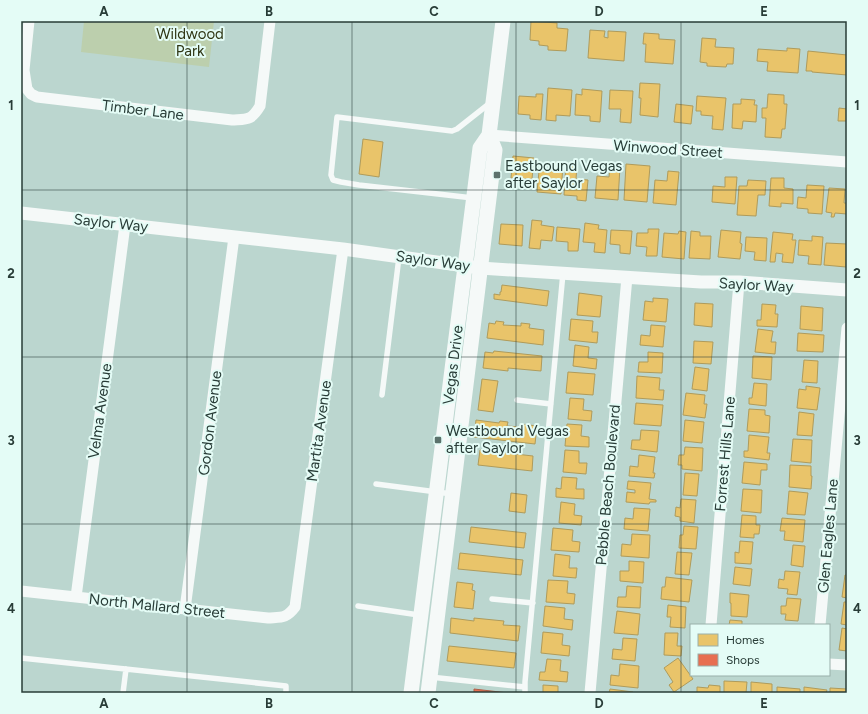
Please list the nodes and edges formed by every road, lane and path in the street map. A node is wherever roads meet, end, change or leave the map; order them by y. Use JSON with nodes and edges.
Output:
{"nodes":[{"id":1,"x":29,"y":21,"type":"edge"},
{"id":2,"x":270,"y":21,"type":"edge"},
{"id":3,"x":503,"y":21,"type":"edge"},
{"id":4,"x":493,"y":100,"type":"junction"},
{"id":5,"x":489,"y":135,"type":"junction"},
{"id":6,"x":847,"y":162,"type":"edge"},
{"id":7,"x":474,"y":198,"type":"junction"},
{"id":8,"x":21,"y":213,"type":"edge"},
{"id":9,"x":125,"y":225,"type":"junction"},
{"id":10,"x":234,"y":237,"type":"junction"},
{"id":11,"x":343,"y":249,"type":"junction"},
{"id":12,"x":399,"y":257,"type":"junction"},
{"id":13,"x":465,"y":266,"type":"junction"},
{"id":14,"x":480,"y":268,"type":"junction"},
{"id":15,"x":563,"y":273,"type":"junction"},
{"id":16,"x":627,"y":277,"type":"junction"},
{"id":17,"x":739,"y":282,"type":"junction"},
{"id":18,"x":847,"y":290,"type":"edge"},
{"id":19,"x":847,"y":328,"type":"edge"},
{"id":20,"x":382,"y":395,"type":"dead end"},
{"id":21,"x":517,"y":400,"type":"dead end"},
{"id":22,"x":551,"y":404,"type":"junction"},
{"id":23,"x":376,"y":484,"type":"dead end"},
{"id":24,"x":437,"y":492,"type":"junction"},
{"id":25,"x":452,"y":494,"type":"junction"},
{"id":26,"x":21,"y":591,"type":"edge"},
{"id":27,"x":76,"y":597,"type":"junction"},
{"id":28,"x":492,"y":599,"type":"dead end"},
{"id":29,"x":533,"y":603,"type":"junction"},
{"id":30,"x":358,"y":606,"type":"dead end"},
{"id":31,"x":185,"y":609,"type":"junction"},
{"id":32,"x":292,"y":612,"type":"joint"},
{"id":33,"x":421,"y":615,"type":"junction"},
{"id":34,"x":710,"y":624,"type":"edge"},
{"id":35,"x":820,"y":624,"type":"edge"},
{"id":36,"x":21,"y":658,"type":"edge"},
{"id":37,"x":830,"y":664,"type":"edge"},
{"id":38,"x":847,"y":666,"type":"edge"},
{"id":39,"x":126,"y":669,"type":"junction"},
{"id":40,"x":430,"y":677,"type":"junction"},
{"id":41,"x":525,"y":690,"type":"edge"},
{"id":42,"x":123,"y":693,"type":"edge"},
{"id":43,"x":286,"y":693,"type":"edge"},
{"id":44,"x":411,"y":693,"type":"edge"},
{"id":45,"x":428,"y":693,"type":"edge"},
{"id":46,"x":590,"y":693,"type":"edge"}],
"edges":[{"from":1,"to":2,"type":"street","name":"Timber Lane"},
{"from":3,"to":4,"type":"main road","name":"Vegas Drive"},
{"from":4,"to":5,"type":"main road","name":"Vegas Drive"},
{"from":4,"to":7,"type":"lane"},
{"from":5,"to":6,"type":"street","name":"Winwood Street"},
{"from":5,"to":7,"type":"main road","name":"Vegas Drive"},
{"from":5,"to":14,"type":"main road","name":"Vegas Drive"},
{"from":7,"to":13,"type":"main road","name":"Vegas Drive"},
{"from":8,"to":9,"type":"street","name":"Saylor Way"},
{"from":9,"to":10,"type":"street","name":"Saylor Way"},
{"from":9,"to":27,"type":"street","name":"Velma Avenue"},
{"from":10,"to":11,"type":"street","name":"Saylor Way"},
{"from":10,"to":31,"type":"street","name":"Gordon Avenue"},
{"from":11,"to":12,"type":"street","name":"Saylor Way"},
{"from":11,"to":32,"type":"street","name":"Martita Avenue"},
{"from":12,"to":13,"type":"street","name":"Saylor Way"},
{"from":12,"to":20,"type":"lane"},
{"from":13,"to":14,"type":"street","name":"Saylor Way"},
{"from":13,"to":24,"type":"main road","name":"Vegas Drive"},
{"from":14,"to":15,"type":"street","name":"Saylor Way"},
{"from":14,"to":25,"type":"main road","name":"Vegas Drive"},
{"from":15,"to":16,"type":"street","name":"Saylor Way"},
{"from":15,"to":22,"type":"lane"},
{"from":16,"to":17,"type":"street","name":"Saylor Way"},
{"from":16,"to":46,"type":"street","name":"Pebble Beach Boulevard"},
{"from":17,"to":18,"type":"street","name":"Saylor Way"},
{"from":17,"to":34,"type":"street","name":"Forrest Hills Lane"},
{"from":19,"to":35,"type":"street","name":"Glen Eagles Lane"},
{"from":21,"to":22,"type":"lane"},
{"from":22,"to":29,"type":"lane"},
{"from":23,"to":24,"type":"lane"},
{"from":24,"to":25,"type":"lane"},
{"from":24,"to":33,"type":"main road","name":"Vegas Drive"},
{"from":25,"to":40,"type":"main road","name":"Vegas Drive"},
{"from":26,"to":27,"type":"street","name":"North Mallard Street"},
{"from":27,"to":31,"type":"street","name":"North Mallard Street"},
{"from":28,"to":29,"type":"lane"},
{"from":29,"to":41,"type":"lane"},
{"from":30,"to":33,"type":"lane"},
{"from":31,"to":32,"type":"street","name":"North Mallard Street"},
{"from":33,"to":44,"type":"main road","name":"Vegas Drive"},
{"from":36,"to":39,"type":"lane"},
{"from":37,"to":38,"type":"street"},
{"from":39,"to":42,"type":"lane"},
{"from":39,"to":43,"type":"lane"},
{"from":40,"to":41,"type":"lane"},
{"from":40,"to":45,"type":"main road","name":"Vegas Drive"}]}
